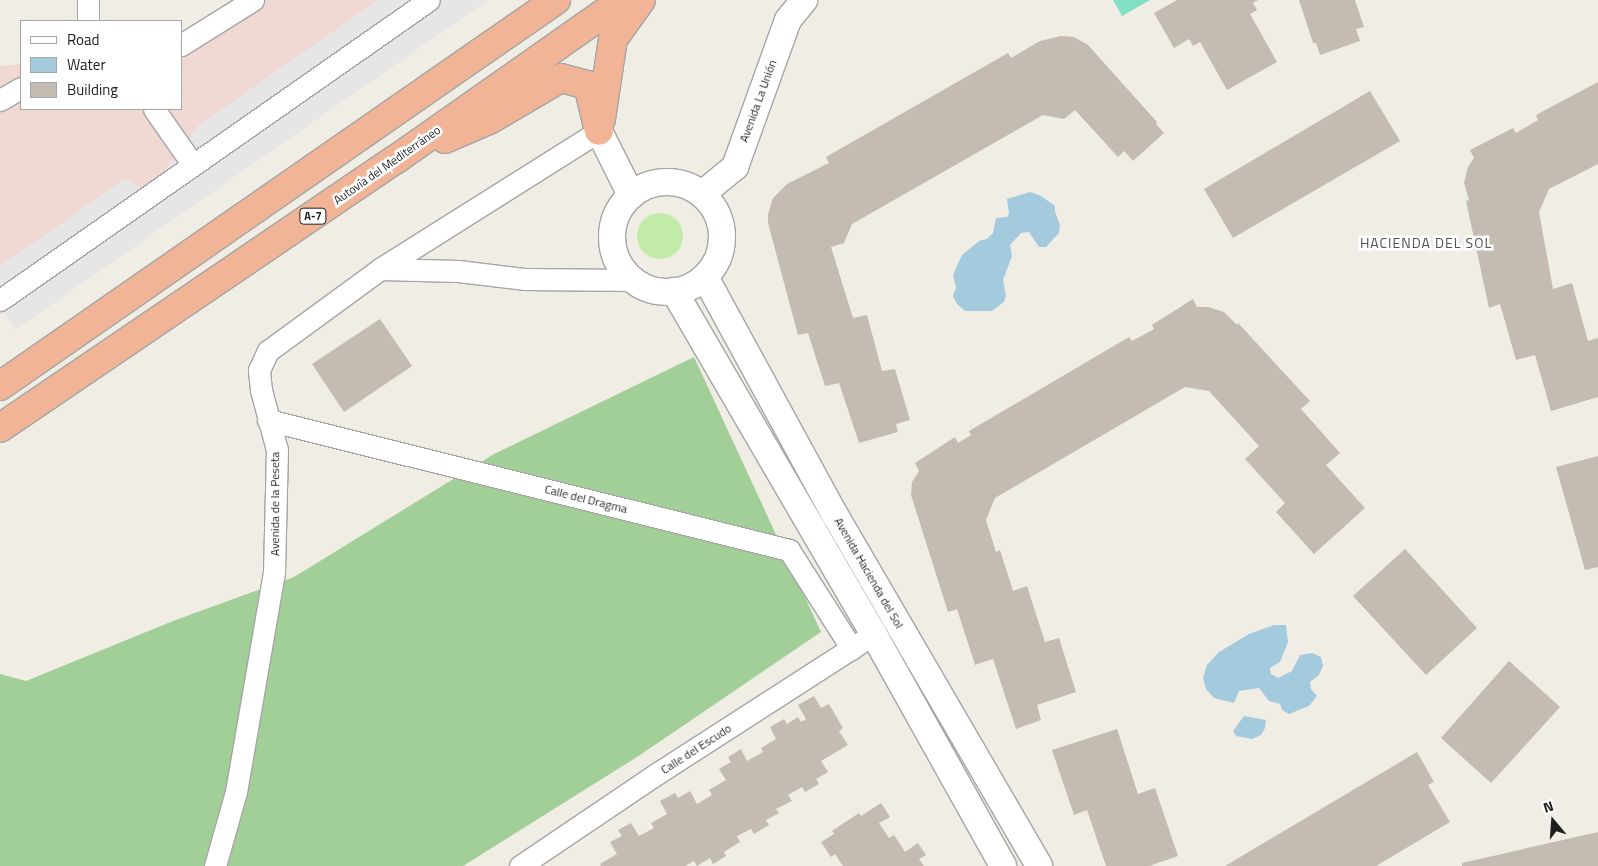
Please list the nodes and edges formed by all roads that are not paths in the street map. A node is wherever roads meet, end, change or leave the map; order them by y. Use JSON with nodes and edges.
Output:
{"nodes":[{"id":1,"x":88,"y":0,"type":"edge"},
{"id":2,"x":253,"y":0,"type":"edge"},
{"id":3,"x":429,"y":0,"type":"edge"},
{"id":4,"x":556,"y":0,"type":"edge"},
{"id":5,"x":623,"y":0,"type":"edge"},
{"id":6,"x":641,"y":0,"type":"edge"},
{"id":7,"x":804,"y":0,"type":"edge"},
{"id":8,"x":88,"y":20,"type":"edge"},
{"id":9,"x":182,"y":44,"type":"edge"},
{"id":10,"x":20,"y":89,"type":"edge"},
{"id":11,"x":0,"y":100,"type":"edge"},
{"id":12,"x":155,"y":110,"type":"edge"},
{"id":13,"x":599,"y":131,"type":"junction"},
{"id":14,"x":395,"y":160,"type":"junction"},
{"id":15,"x":193,"y":165,"type":"junction"},
{"id":16,"x":702,"y":194,"type":"junction"},
{"id":17,"x":631,"y":195,"type":"junction"},
{"id":18,"x":380,"y":269,"type":"junction"},
{"id":19,"x":705,"y":277,"type":"junction"},
{"id":20,"x":633,"y":280,"type":"junction"},
{"id":21,"x":674,"y":291,"type":"junction"},
{"id":22,"x":0,"y":300,"type":"edge"},
{"id":23,"x":0,"y":386,"type":"edge"},
{"id":24,"x":268,"y":420,"type":"junction"},
{"id":25,"x":0,"y":428,"type":"edge"},
{"id":26,"x":873,"y":634,"type":"junction"},
{"id":27,"x":852,"y":649,"type":"junction"},
{"id":28,"x":215,"y":866,"type":"edge"},
{"id":29,"x":520,"y":866,"type":"edge"},
{"id":30,"x":1003,"y":866,"type":"edge"},
{"id":31,"x":1040,"y":866,"type":"edge"}],
"edges":[{"from":1,"to":8,"type":"street"},
{"from":2,"to":9,"type":"street"},
{"from":3,"to":15,"type":"street"},
{"from":4,"to":23,"type":"highway"},
{"from":5,"to":14,"type":"highway","name":"Autovía del Mediterráneo","number":"A-7"},
{"from":6,"to":13,"type":"highway"},
{"from":7,"to":16,"type":"street","name":"Avenida La Unión"},
{"from":10,"to":11,"type":"street"},
{"from":12,"to":15,"type":"street"},
{"from":13,"to":14,"type":"highway"},
{"from":13,"to":17,"type":"street"},
{"from":13,"to":18,"type":"street","name":"Avenida de la Peseta"},
{"from":14,"to":25,"type":"highway","name":"Autovía del Mediterráneo","number":"A-7"},
{"from":15,"to":22,"type":"street"},
{"from":16,"to":17,"type":"street"},
{"from":16,"to":19,"type":"street"},
{"from":17,"to":20,"type":"street"},
{"from":18,"to":20,"type":"street"},
{"from":18,"to":24,"type":"street","name":"Avenida de la Peseta"},
{"from":19,"to":21,"type":"street"},
{"from":19,"to":31,"type":"street","name":"Avenida Hacienda del Sol"},
{"from":20,"to":21,"type":"street"},
{"from":21,"to":26,"type":"street"},
{"from":24,"to":27,"type":"street","name":"Calle del Dragma"},
{"from":24,"to":28,"type":"street","name":"Avenida de la Peseta"},
{"from":26,"to":27,"type":"street","name":"Calle del Escudo"},
{"from":26,"to":30,"type":"street"},
{"from":27,"to":29,"type":"street","name":"Calle del Escudo"}]}
